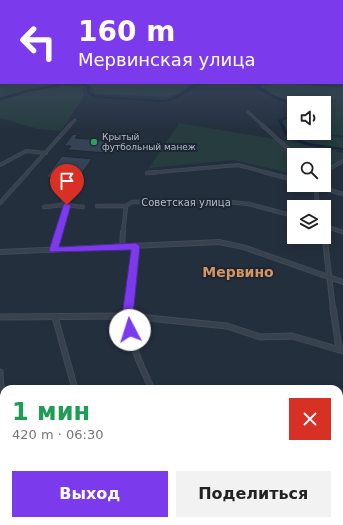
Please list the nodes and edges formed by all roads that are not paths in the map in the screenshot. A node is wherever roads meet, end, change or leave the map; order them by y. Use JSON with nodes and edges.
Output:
{"nodes":[{"id":1,"x":248,"y":112,"type":"dead end"},
{"id":2,"x":75,"y":120,"type":"dead end"},
{"id":3,"x":287,"y":148,"type":"edge"},
{"id":4,"x":46,"y":153,"type":"junction"},
{"id":5,"x":343,"y":161,"type":"edge"},
{"id":6,"x":0,"y":165,"type":"edge"},
{"id":7,"x":331,"y":168,"type":"edge"},
{"id":8,"x":147,"y":173,"type":"dead end"},
{"id":9,"x":287,"y":178,"type":"edge"},
{"id":10,"x":331,"y":190,"type":"edge"},
{"id":11,"x":343,"y":194,"type":"edge"},
{"id":12,"x":65,"y":196,"type":"dead end"},
{"id":13,"x":0,"y":203,"type":"edge"},
{"id":14,"x":65,"y":205,"type":"junction"},
{"id":15,"x":97,"y":206,"type":"dead end"},
{"id":16,"x":126,"y":206,"type":"junction"},
{"id":17,"x":44,"y":207,"type":"dead end"},
{"id":18,"x":83,"y":207,"type":"dead end"},
{"id":19,"x":287,"y":214,"type":"edge"},
{"id":20,"x":331,"y":229,"type":"edge"},
{"id":21,"x":343,"y":232,"type":"edge"},
{"id":22,"x":324,"y":244,"type":"edge"},
{"id":23,"x":136,"y":246,"type":"junction"},
{"id":24,"x":122,"y":247,"type":"junction"},
{"id":25,"x":53,"y":250,"type":"junction"},
{"id":26,"x":0,"y":252,"type":"edge"},
{"id":27,"x":329,"y":277,"type":"junction"},
{"id":28,"x":343,"y":282,"type":"edge"},
{"id":29,"x":128,"y":316,"type":"junction"},
{"id":30,"x":0,"y":317,"type":"edge"},
{"id":31,"x":54,"y":317,"type":"junction"},
{"id":32,"x":341,"y":350,"type":"edge"},
{"id":33,"x":0,"y":372,"type":"edge"},
{"id":34,"x":1,"y":385,"type":"edge"},
{"id":35,"x":74,"y":385,"type":"edge"},
{"id":36,"x":150,"y":385,"type":"edge"}],
"edges":[{"from":1,"to":3,"type":"street"},
{"from":2,"to":4,"type":"street"},
{"from":4,"to":6,"type":"street"},
{"from":4,"to":13,"type":"street"},
{"from":5,"to":7,"type":"street"},
{"from":8,"to":9,"type":"street"},
{"from":10,"to":11,"type":"street"},
{"from":12,"to":14,"type":"street"},
{"from":14,"to":17,"type":"street"},
{"from":14,"to":18,"type":"street"},
{"from":14,"to":25,"type":"street"},
{"from":15,"to":16,"type":"street","name":"Советская улица"},
{"from":16,"to":19,"type":"street","name":"Советская улица"},
{"from":16,"to":24,"type":"street"},
{"from":20,"to":21,"type":"street"},
{"from":22,"to":27,"type":"street"},
{"from":23,"to":24,"type":"street"},
{"from":23,"to":27,"type":"street"},
{"from":23,"to":29,"type":"street"},
{"from":24,"to":25,"type":"street"},
{"from":25,"to":26,"type":"street"},
{"from":27,"to":28,"type":"street"},
{"from":27,"to":32,"type":"street"},
{"from":29,"to":31,"type":"street"},
{"from":29,"to":32,"type":"street"},
{"from":29,"to":36,"type":"street"},
{"from":30,"to":31,"type":"street"},
{"from":31,"to":35,"type":"street"},
{"from":33,"to":34,"type":"street"}]}
